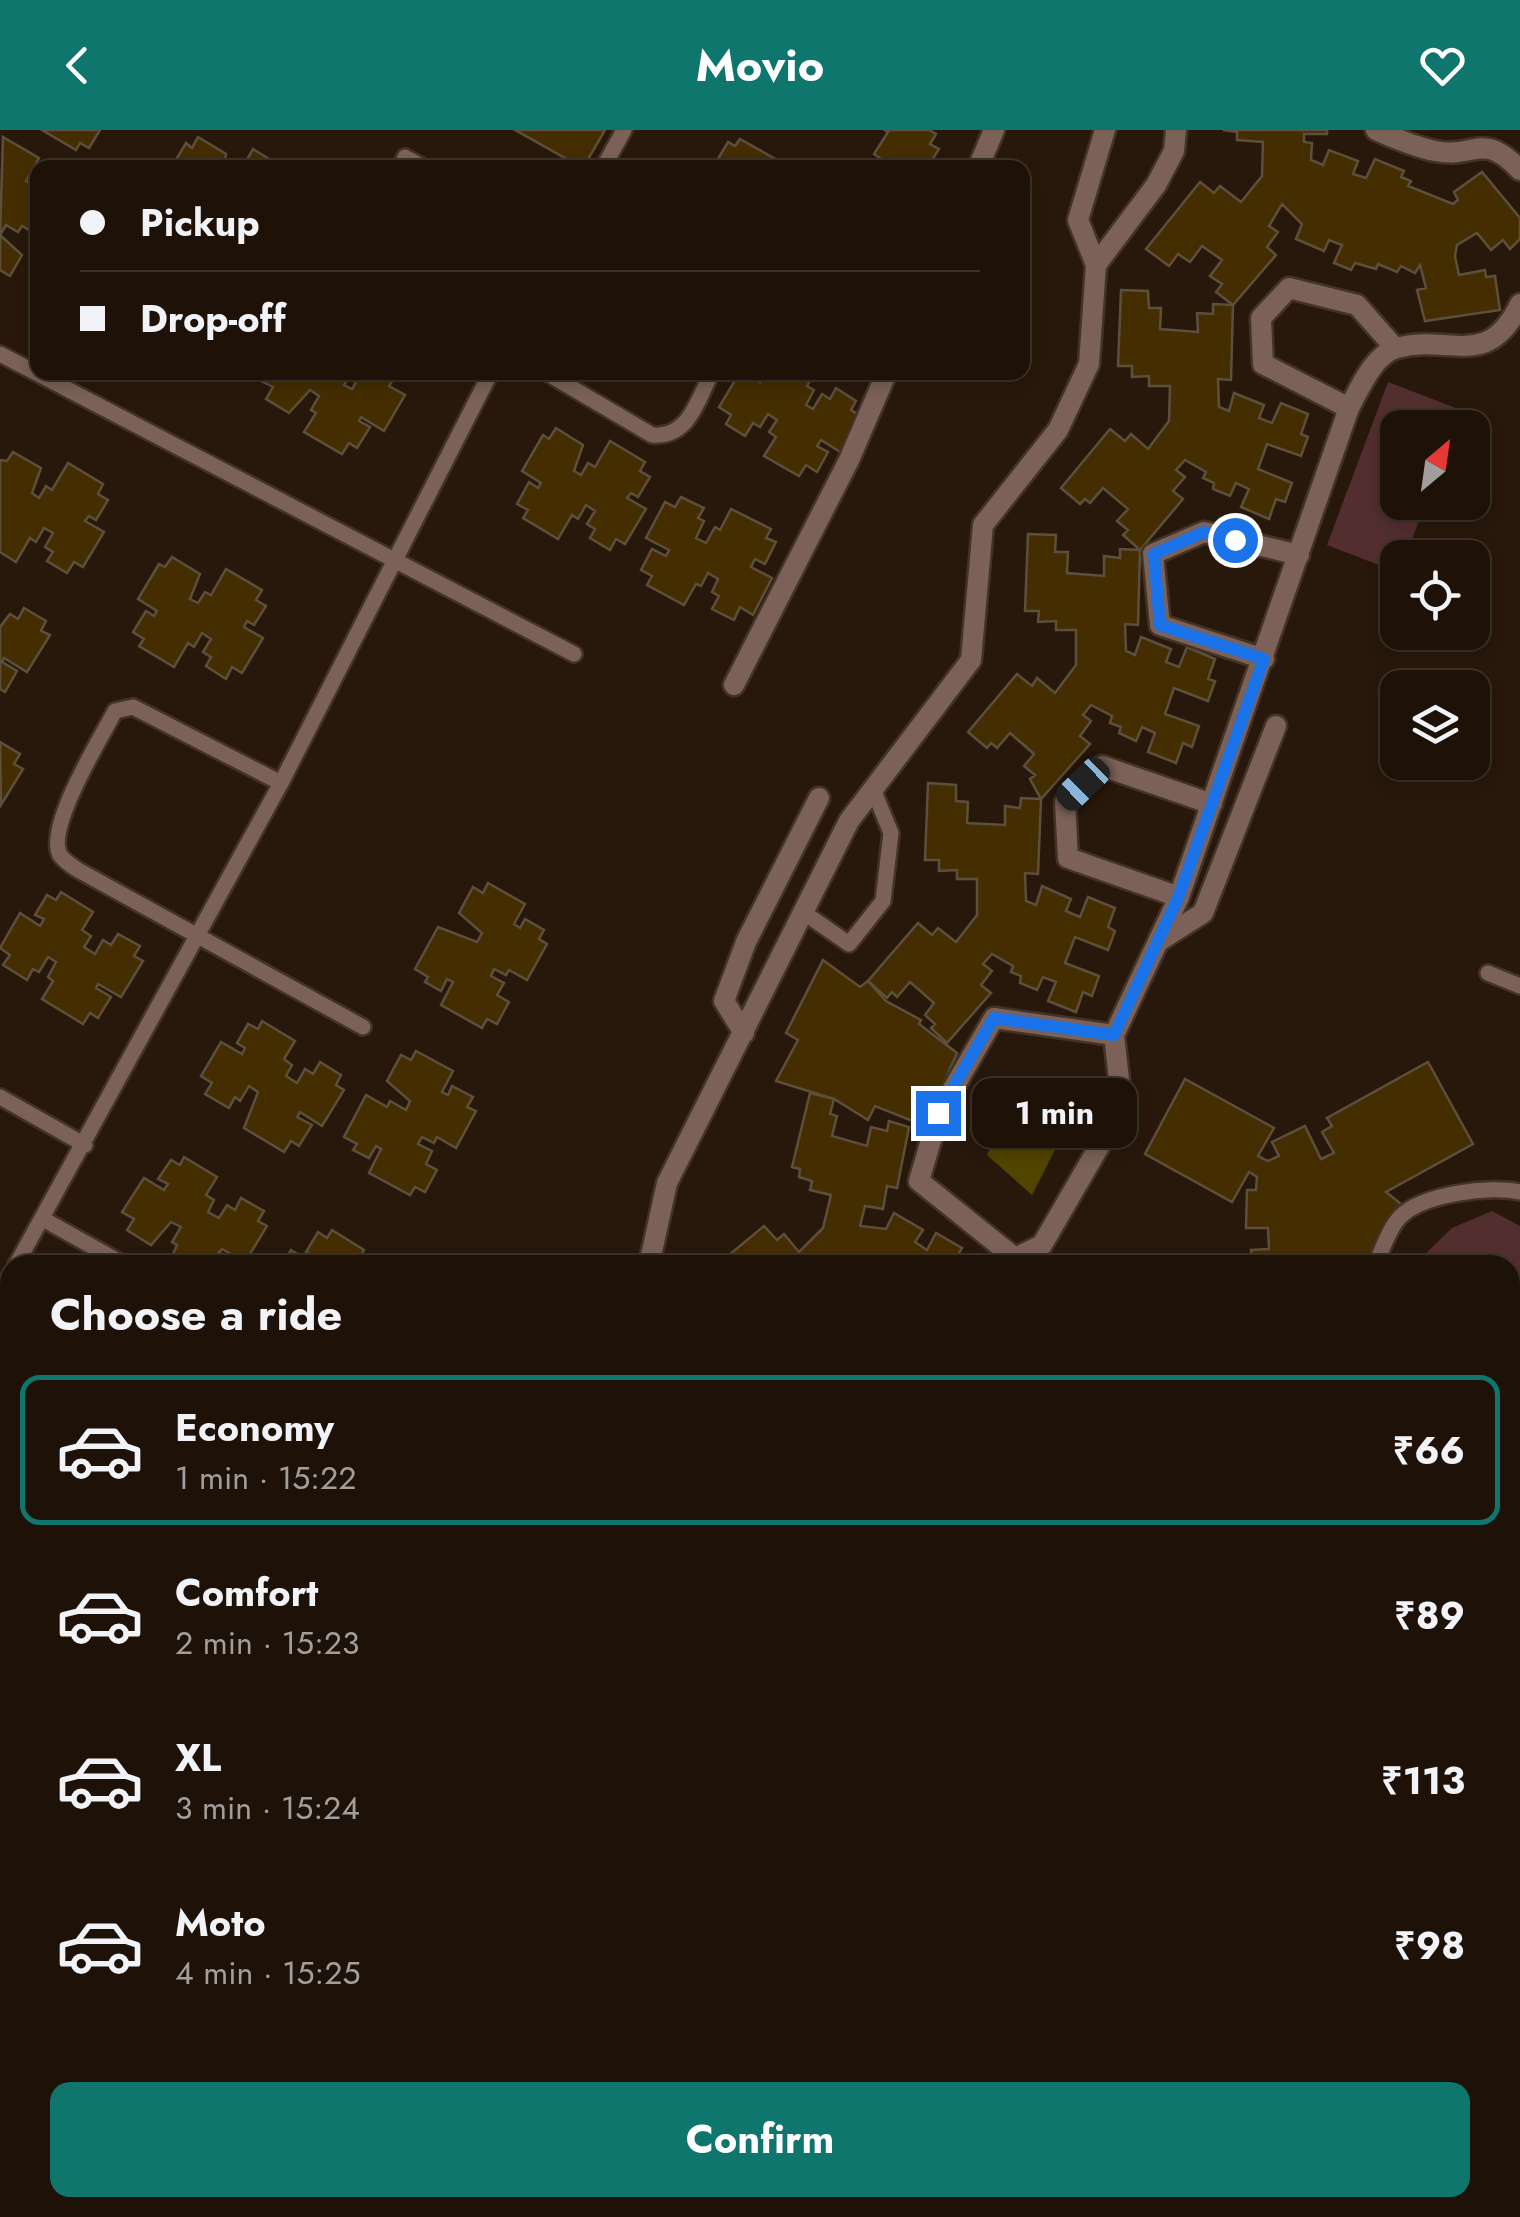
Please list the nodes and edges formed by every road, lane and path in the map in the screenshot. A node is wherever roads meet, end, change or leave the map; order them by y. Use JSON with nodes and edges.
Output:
{"nodes":[{"id":1,"x":624,"y":130,"type":"edge"},
{"id":2,"x":994,"y":130,"type":"edge"},
{"id":3,"x":1105,"y":130,"type":"edge"},
{"id":4,"x":1176,"y":130,"type":"edge"},
{"id":5,"x":1376,"y":130,"type":"edge"},
{"id":6,"x":607,"y":160,"type":"edge"},
{"id":7,"x":981,"y":160,"type":"edge"},
{"id":8,"x":1520,"y":170,"type":"edge"},
{"id":9,"x":1096,"y":265,"type":"junction"},
{"id":10,"x":1520,"y":304,"type":"edge"},
{"id":11,"x":1395,"y":348,"type":"junction"},
{"id":12,"x":0,"y":354,"type":"edge"},
{"id":13,"x":30,"y":370,"type":"edge"},
{"id":14,"x":49,"y":380,"type":"edge"},
{"id":15,"x":487,"y":380,"type":"edge"},
{"id":16,"x":559,"y":380,"type":"edge"},
{"id":17,"x":708,"y":380,"type":"edge"},
{"id":18,"x":884,"y":380,"type":"edge"},
{"id":19,"x":1349,"y":408,"type":"junction"},
{"id":20,"x":1299,"y":555,"type":"junction"},
{"id":21,"x":396,"y":564,"type":"junction"},
{"id":22,"x":574,"y":654,"type":"dead end"},
{"id":23,"x":1264,"y":659,"type":"junction"},
{"id":24,"x":734,"y":685,"type":"dead end"},
{"id":25,"x":1276,"y":726,"type":"dead end"},
{"id":26,"x":280,"y":783,"type":"junction"},
{"id":27,"x":873,"y":789,"type":"junction"},
{"id":28,"x":819,"y":798,"type":"dead end"},
{"id":29,"x":1212,"y":804,"type":"junction"},
{"id":30,"x":1178,"y":898,"type":"junction"},
{"id":31,"x":803,"y":912,"type":"junction"},
{"id":32,"x":198,"y":937,"type":"junction"},
{"id":33,"x":1159,"y":942,"type":"junction"},
{"id":34,"x":1488,"y":973,"type":"dead end"},
{"id":35,"x":1520,"y":986,"type":"edge"},
{"id":36,"x":363,"y":1027,"type":"dead end"},
{"id":37,"x":744,"y":1033,"type":"junction"},
{"id":38,"x":1114,"y":1035,"type":"junction"},
{"id":39,"x":0,"y":1097,"type":"edge"},
{"id":40,"x":86,"y":1145,"type":"junction"},
{"id":41,"x":1520,"y":1192,"type":"edge"},
{"id":42,"x":43,"y":1219,"type":"junction"},
{"id":43,"x":22,"y":1255,"type":"edge"},
{"id":44,"x":108,"y":1255,"type":"edge"},
{"id":45,"x":651,"y":1255,"type":"edge"},
{"id":46,"x":1004,"y":1255,"type":"edge"},
{"id":47,"x":1024,"y":1255,"type":"edge"},
{"id":48,"x":1380,"y":1255,"type":"edge"}],
"edges":[{"from":1,"to":6,"type":"lane"},
{"from":2,"to":7,"type":"street"},
{"from":3,"to":9,"type":"street"},
{"from":4,"to":9,"type":"street"},
{"from":5,"to":8,"type":"street"},
{"from":9,"to":27,"type":"street"},
{"from":10,"to":11,"type":"street"},
{"from":11,"to":19,"type":"street"},
{"from":11,"to":19,"type":"street"},
{"from":12,"to":13,"type":"lane"},
{"from":14,"to":21,"type":"lane"},
{"from":15,"to":21,"type":"lane"},
{"from":16,"to":17,"type":"lane"},
{"from":18,"to":24,"type":"street"},
{"from":19,"to":20,"type":"street"},
{"from":20,"to":23,"type":"street"},
{"from":20,"to":23,"type":"street"},
{"from":21,"to":22,"type":"lane"},
{"from":21,"to":26,"type":"lane"},
{"from":23,"to":29,"type":"street"},
{"from":25,"to":33,"type":"street"},
{"from":26,"to":32,"type":"lane"},
{"from":26,"to":32,"type":"lane"},
{"from":27,"to":31,"type":"street"},
{"from":27,"to":31,"type":"lane"},
{"from":28,"to":37,"type":"street"},
{"from":29,"to":30,"type":"street"},
{"from":29,"to":30,"type":"street"},
{"from":30,"to":33,"type":"street"},
{"from":31,"to":37,"type":"street"},
{"from":32,"to":36,"type":"lane"},
{"from":32,"to":40,"type":"lane"},
{"from":33,"to":38,"type":"street"},
{"from":34,"to":35,"type":"lane"},
{"from":37,"to":45,"type":"street"},
{"from":38,"to":46,"type":"street"},
{"from":38,"to":47,"type":"street"},
{"from":39,"to":40,"type":"lane"},
{"from":40,"to":42,"type":"lane"},
{"from":41,"to":48,"type":"lane"},
{"from":42,"to":43,"type":"lane"},
{"from":42,"to":44,"type":"lane"}]}
